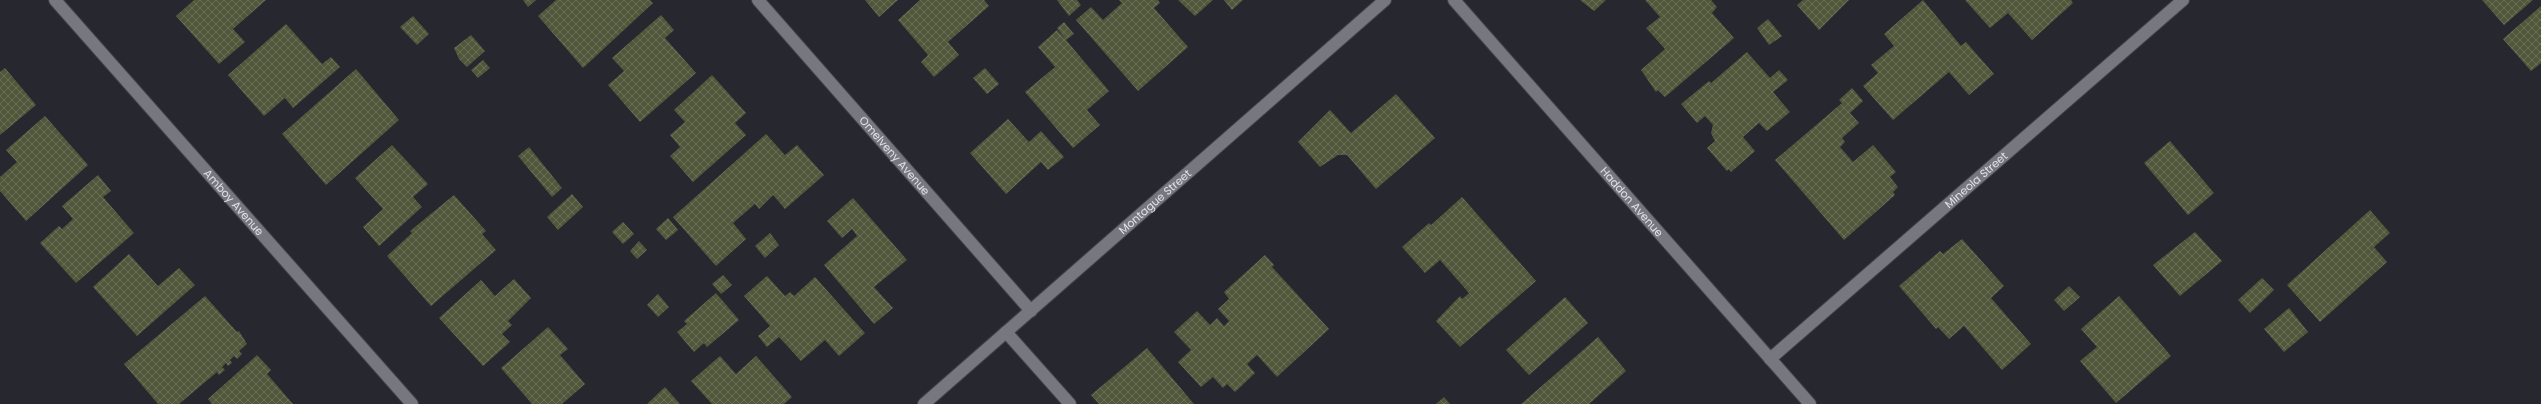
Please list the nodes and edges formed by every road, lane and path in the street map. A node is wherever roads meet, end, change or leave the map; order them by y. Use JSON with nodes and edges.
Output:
{"nodes":[{"id":1,"x":55,"y":0,"type":"edge"},
{"id":2,"x":758,"y":0,"type":"edge"},
{"id":3,"x":1385,"y":0,"type":"edge"},
{"id":4,"x":1454,"y":0,"type":"edge"},
{"id":5,"x":2183,"y":0,"type":"edge"},
{"id":6,"x":1031,"y":311,"type":"junction"},
{"id":7,"x":1006,"y":332,"type":"junction"},
{"id":8,"x":1770,"y":358,"type":"junction"},
{"id":9,"x":412,"y":404,"type":"edge"},
{"id":10,"x":924,"y":404,"type":"edge"},
{"id":11,"x":1070,"y":404,"type":"edge"},
{"id":12,"x":1810,"y":404,"type":"edge"}],
"edges":[{"from":1,"to":9,"type":"street","name":"Amboy Avenue"},
{"from":2,"to":6,"type":"street","name":"Omelveny Avenue"},
{"from":3,"to":6,"type":"street","name":"Montague Street"},
{"from":4,"to":8,"type":"street","name":"Haddon Avenue"},
{"from":5,"to":8,"type":"street","name":"Mineola Street"},
{"from":6,"to":7,"type":"street","name":"Montague Street"},
{"from":7,"to":10,"type":"street","name":"Montague Street"},
{"from":7,"to":11,"type":"street"},
{"from":8,"to":12,"type":"street","name":"Haddon Avenue"}]}
